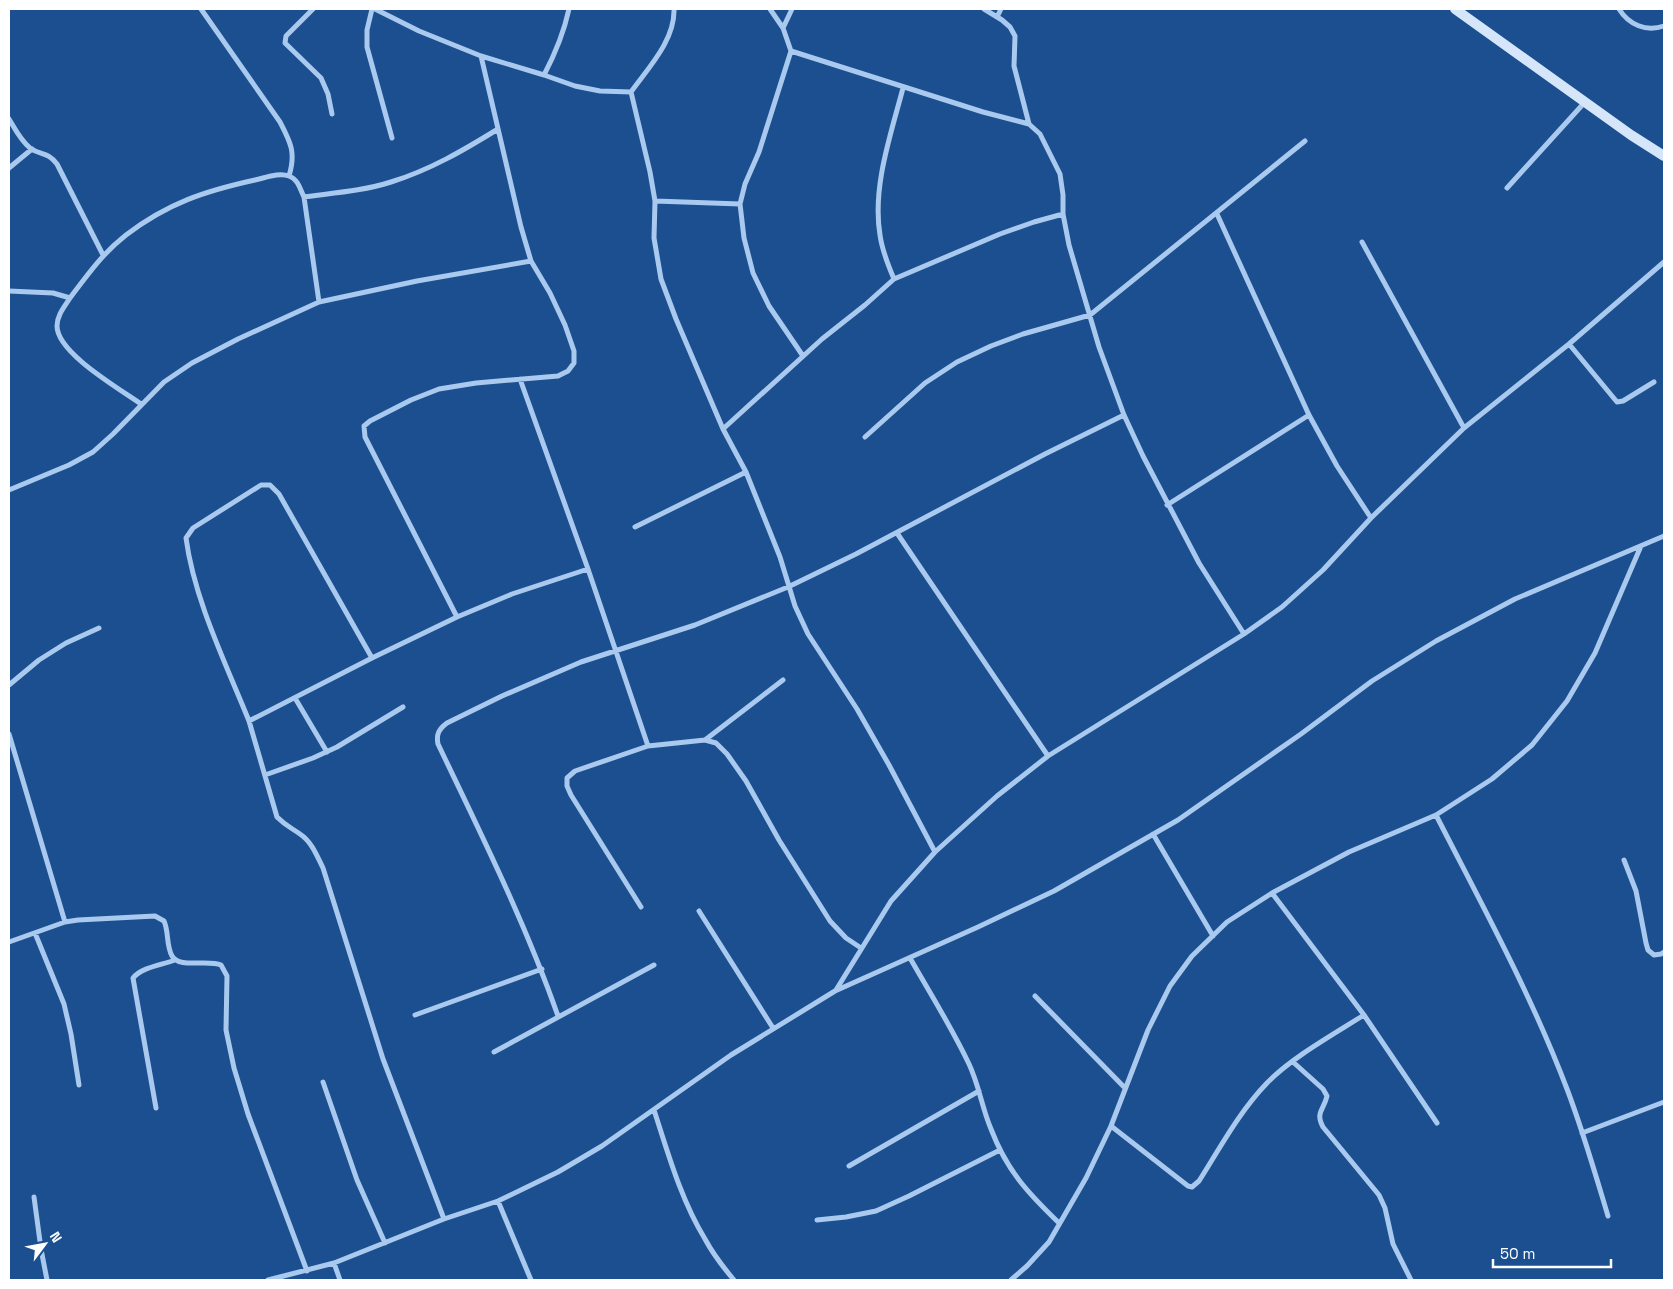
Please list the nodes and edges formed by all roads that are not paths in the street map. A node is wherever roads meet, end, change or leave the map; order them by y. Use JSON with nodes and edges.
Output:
{"nodes":[{"id":1,"x":201,"y":9,"type":"edge"},
{"id":2,"x":313,"y":9,"type":"edge"},
{"id":3,"x":374,"y":9,"type":"edge"},
{"id":4,"x":569,"y":9,"type":"edge"},
{"id":5,"x":674,"y":9,"type":"edge"},
{"id":6,"x":770,"y":9,"type":"edge"},
{"id":7,"x":792,"y":9,"type":"edge"},
{"id":8,"x":984,"y":9,"type":"edge"},
{"id":9,"x":1001,"y":9,"type":"edge"},
{"id":10,"x":1455,"y":9,"type":"edge"},
{"id":11,"x":1619,"y":9,"type":"edge"},
{"id":12,"x":998,"y":17,"type":"junction"},
{"id":13,"x":1664,"y":26,"type":"edge"},
{"id":14,"x":783,"y":28,"type":"junction"},
{"id":15,"x":790,"y":51,"type":"junction"},
{"id":16,"x":481,"y":56,"type":"junction"},
{"id":17,"x":544,"y":75,"type":"junction"},
{"id":18,"x":904,"y":88,"type":"junction"},
{"id":19,"x":631,"y":92,"type":"junction"},
{"id":20,"x":1585,"y":102,"type":"junction"},
{"id":21,"x":332,"y":114,"type":"dead end"},
{"id":22,"x":9,"y":119,"type":"edge"},
{"id":23,"x":1029,"y":124,"type":"junction"},
{"id":24,"x":498,"y":129,"type":"junction"},
{"id":25,"x":392,"y":138,"type":"dead end"},
{"id":26,"x":1305,"y":141,"type":"dead end"},
{"id":27,"x":32,"y":149,"type":"junction"},
{"id":28,"x":1664,"y":156,"type":"edge"},
{"id":29,"x":9,"y":168,"type":"edge"},
{"id":30,"x":289,"y":176,"type":"junction"},
{"id":31,"x":1507,"y":188,"type":"dead end"},
{"id":32,"x":304,"y":197,"type":"junction"},
{"id":33,"x":655,"y":201,"type":"junction"},
{"id":34,"x":740,"y":204,"type":"junction"},
{"id":35,"x":1063,"y":214,"type":"junction"},
{"id":36,"x":1216,"y":214,"type":"junction"},
{"id":37,"x":1362,"y":242,"type":"dead end"},
{"id":38,"x":103,"y":255,"type":"junction"},
{"id":39,"x":531,"y":261,"type":"junction"},
{"id":40,"x":1664,"y":262,"type":"edge"},
{"id":41,"x":894,"y":279,"type":"junction"},
{"id":42,"x":9,"y":291,"type":"edge"},
{"id":43,"x":70,"y":298,"type":"junction"},
{"id":44,"x":319,"y":302,"type":"junction"},
{"id":45,"x":1090,"y":315,"type":"junction"},
{"id":46,"x":1569,"y":344,"type":"junction"},
{"id":47,"x":803,"y":356,"type":"junction"},
{"id":48,"x":520,"y":379,"type":"junction"},
{"id":49,"x":1654,"y":382,"type":"dead end"},
{"id":50,"x":141,"y":404,"type":"junction"},
{"id":51,"x":1124,"y":415,"type":"junction"},
{"id":52,"x":1309,"y":415,"type":"junction"},
{"id":53,"x":1464,"y":428,"type":"junction"},
{"id":54,"x":723,"y":430,"type":"junction"},
{"id":55,"x":865,"y":437,"type":"dead end"},
{"id":56,"x":746,"y":472,"type":"junction"},
{"id":57,"x":9,"y":490,"type":"edge"},
{"id":58,"x":1167,"y":505,"type":"junction"},
{"id":59,"x":1371,"y":518,"type":"junction"},
{"id":60,"x":635,"y":528,"type":"dead end"},
{"id":61,"x":897,"y":533,"type":"junction"},
{"id":62,"x":1664,"y":536,"type":"edge"},
{"id":63,"x":1641,"y":545,"type":"junction"},
{"id":64,"x":588,"y":569,"type":"junction"},
{"id":65,"x":788,"y":587,"type":"junction"},
{"id":66,"x":456,"y":617,"type":"junction"},
{"id":67,"x":99,"y":628,"type":"dead end"},
{"id":68,"x":1244,"y":634,"type":"junction"},
{"id":69,"x":616,"y":651,"type":"junction"},
{"id":70,"x":372,"y":658,"type":"junction"},
{"id":71,"x":783,"y":680,"type":"dead end"},
{"id":72,"x":9,"y":685,"type":"edge"},
{"id":73,"x":295,"y":698,"type":"junction"},
{"id":74,"x":403,"y":707,"type":"dead end"},
{"id":75,"x":249,"y":721,"type":"junction"},
{"id":76,"x":9,"y":734,"type":"edge"},
{"id":77,"x":705,"y":740,"type":"junction"},
{"id":78,"x":648,"y":746,"type":"junction"},
{"id":79,"x":327,"y":752,"type":"junction"},
{"id":80,"x":1048,"y":756,"type":"junction"},
{"id":81,"x":265,"y":775,"type":"junction"},
{"id":82,"x":1436,"y":815,"type":"junction"},
{"id":83,"x":1153,"y":834,"type":"junction"},
{"id":84,"x":935,"y":852,"type":"junction"},
{"id":85,"x":1624,"y":860,"type":"dead end"},
{"id":86,"x":1272,"y":893,"type":"junction"},
{"id":87,"x":641,"y":907,"type":"dead end"},
{"id":88,"x":699,"y":912,"type":"dead end"},
{"id":89,"x":65,"y":922,"type":"junction"},
{"id":90,"x":35,"y":933,"type":"junction"},
{"id":91,"x":1213,"y":936,"type":"junction"},
{"id":92,"x":9,"y":942,"type":"edge"},
{"id":93,"x":861,"y":948,"type":"junction"},
{"id":94,"x":1664,"y":952,"type":"edge"},
{"id":95,"x":910,"y":958,"type":"junction"},
{"id":96,"x":175,"y":960,"type":"junction"},
{"id":97,"x":654,"y":965,"type":"dead end"},
{"id":98,"x":542,"y":969,"type":"junction"},
{"id":99,"x":835,"y":991,"type":"junction"},
{"id":100,"x":1035,"y":996,"type":"dead end"},
{"id":101,"x":415,"y":1015,"type":"dead end"},
{"id":102,"x":1364,"y":1015,"type":"junction"},
{"id":103,"x":558,"y":1016,"type":"junction"},
{"id":104,"x":774,"y":1028,"type":"junction"},
{"id":105,"x":494,"y":1052,"type":"dead end"},
{"id":106,"x":1293,"y":1062,"type":"junction"},
{"id":107,"x":323,"y":1082,"type":"dead end"},
{"id":108,"x":78,"y":1085,"type":"dead end"},
{"id":109,"x":1125,"y":1088,"type":"junction"},
{"id":110,"x":979,"y":1091,"type":"junction"},
{"id":111,"x":1664,"y":1102,"type":"edge"},
{"id":112,"x":156,"y":1108,"type":"dead end"},
{"id":113,"x":654,"y":1110,"type":"junction"},
{"id":114,"x":1437,"y":1123,"type":"dead end"},
{"id":115,"x":1111,"y":1126,"type":"junction"},
{"id":116,"x":1582,"y":1133,"type":"junction"},
{"id":117,"x":1000,"y":1150,"type":"junction"},
{"id":118,"x":849,"y":1166,"type":"dead end"},
{"id":119,"x":34,"y":1197,"type":"dead end"},
{"id":120,"x":498,"y":1201,"type":"junction"},
{"id":121,"x":1608,"y":1216,"type":"dead end"},
{"id":122,"x":444,"y":1219,"type":"junction"},
{"id":123,"x":817,"y":1220,"type":"dead end"},
{"id":124,"x":1059,"y":1223,"type":"junction"},
{"id":125,"x":385,"y":1244,"type":"junction"},
{"id":126,"x":334,"y":1263,"type":"junction"},
{"id":127,"x":308,"y":1271,"type":"junction"},
{"id":128,"x":47,"y":1280,"type":"edge"},
{"id":129,"x":268,"y":1280,"type":"edge"},
{"id":130,"x":340,"y":1280,"type":"edge"},
{"id":131,"x":532,"y":1280,"type":"edge"},
{"id":132,"x":734,"y":1280,"type":"edge"},
{"id":133,"x":1011,"y":1280,"type":"edge"},
{"id":134,"x":1411,"y":1280,"type":"edge"}],
"edges":[{"from":1,"to":30,"type":"street"},
{"from":2,"to":21,"type":"street"},
{"from":3,"to":16,"type":"street"},
{"from":3,"to":25,"type":"street"},
{"from":4,"to":17,"type":"street"},
{"from":5,"to":19,"type":"street"},
{"from":6,"to":14,"type":"street"},
{"from":7,"to":14,"type":"street"},
{"from":8,"to":12,"type":"street"},
{"from":9,"to":12,"type":"street"},
{"from":10,"to":20,"type":"main road"},
{"from":11,"to":13,"type":"street"},
{"from":12,"to":23,"type":"street"},
{"from":14,"to":15,"type":"street"},
{"from":15,"to":18,"type":"street"},
{"from":15,"to":34,"type":"street"},
{"from":16,"to":17,"type":"street"},
{"from":16,"to":24,"type":"street"},
{"from":17,"to":19,"type":"street"},
{"from":18,"to":23,"type":"street"},
{"from":18,"to":41,"type":"street"},
{"from":19,"to":33,"type":"street"},
{"from":20,"to":28,"type":"main road"},
{"from":20,"to":31,"type":"street"},
{"from":22,"to":27,"type":"street"},
{"from":23,"to":35,"type":"street"},
{"from":24,"to":32,"type":"street"},
{"from":24,"to":39,"type":"street"},
{"from":26,"to":36,"type":"street"},
{"from":27,"to":29,"type":"street"},
{"from":27,"to":38,"type":"street"},
{"from":30,"to":32,"type":"street"},
{"from":30,"to":38,"type":"street"},
{"from":32,"to":44,"type":"street"},
{"from":33,"to":34,"type":"street"},
{"from":33,"to":54,"type":"street"},
{"from":34,"to":47,"type":"street"},
{"from":35,"to":41,"type":"street"},
{"from":35,"to":45,"type":"street"},
{"from":36,"to":45,"type":"street"},
{"from":36,"to":52,"type":"street"},
{"from":37,"to":53,"type":"street"},
{"from":38,"to":43,"type":"street"},
{"from":39,"to":44,"type":"street"},
{"from":39,"to":48,"type":"street"},
{"from":40,"to":46,"type":"street"},
{"from":41,"to":47,"type":"street"},
{"from":42,"to":43,"type":"street"},
{"from":43,"to":50,"type":"street"},
{"from":44,"to":50,"type":"street"},
{"from":45,"to":51,"type":"street"},
{"from":45,"to":55,"type":"street"},
{"from":46,"to":49,"type":"street"},
{"from":46,"to":53,"type":"street"},
{"from":47,"to":54,"type":"street"},
{"from":48,"to":64,"type":"street"},
{"from":48,"to":66,"type":"street"},
{"from":50,"to":57,"type":"street"},
{"from":51,"to":58,"type":"street"},
{"from":51,"to":61,"type":"street"},
{"from":52,"to":58,"type":"street"},
{"from":52,"to":59,"type":"street"},
{"from":53,"to":59,"type":"street"},
{"from":54,"to":56,"type":"street"},
{"from":56,"to":60,"type":"street"},
{"from":56,"to":65,"type":"street"},
{"from":58,"to":68,"type":"street"},
{"from":59,"to":68,"type":"street"},
{"from":61,"to":65,"type":"street"},
{"from":61,"to":80,"type":"street"},
{"from":62,"to":63,"type":"street"},
{"from":63,"to":82,"type":"street"},
{"from":63,"to":83,"type":"street"},
{"from":64,"to":66,"type":"street"},
{"from":64,"to":69,"type":"street"},
{"from":65,"to":69,"type":"street"},
{"from":65,"to":84,"type":"street"},
{"from":66,"to":70,"type":"street"},
{"from":67,"to":72,"type":"street"},
{"from":68,"to":80,"type":"street"},
{"from":69,"to":78,"type":"street"},
{"from":69,"to":98,"type":"street"},
{"from":70,"to":73,"type":"street"},
{"from":70,"to":75,"type":"street"},
{"from":71,"to":77,"type":"street"},
{"from":73,"to":75,"type":"street"},
{"from":73,"to":79,"type":"street"},
{"from":74,"to":79,"type":"street"},
{"from":75,"to":81,"type":"street"},
{"from":76,"to":89,"type":"street"},
{"from":77,"to":78,"type":"street"},
{"from":77,"to":93,"type":"street"},
{"from":78,"to":87,"type":"street"},
{"from":79,"to":81,"type":"street"},
{"from":80,"to":84,"type":"street"},
{"from":81,"to":122,"type":"street"},
{"from":82,"to":86,"type":"street"},
{"from":82,"to":116,"type":"street"},
{"from":83,"to":91,"type":"street"},
{"from":83,"to":95,"type":"street"},
{"from":84,"to":93,"type":"street"},
{"from":85,"to":94,"type":"street"},
{"from":86,"to":91,"type":"street"},
{"from":86,"to":102,"type":"street"},
{"from":88,"to":104,"type":"street"},
{"from":89,"to":90,"type":"street"},
{"from":89,"to":96,"type":"street"},
{"from":90,"to":92,"type":"street"},
{"from":90,"to":108,"type":"street"},
{"from":91,"to":109,"type":"street"},
{"from":93,"to":99,"type":"street"},
{"from":95,"to":99,"type":"street"},
{"from":95,"to":110,"type":"street"},
{"from":96,"to":112,"type":"street"},
{"from":96,"to":127,"type":"street"},
{"from":97,"to":103,"type":"street"},
{"from":98,"to":101,"type":"street"},
{"from":98,"to":103,"type":"street"},
{"from":99,"to":104,"type":"street"},
{"from":100,"to":109,"type":"street"},
{"from":102,"to":106,"type":"street"},
{"from":102,"to":114,"type":"street"},
{"from":103,"to":105,"type":"street"},
{"from":104,"to":113,"type":"street"},
{"from":106,"to":115,"type":"street"},
{"from":106,"to":134,"type":"street"},
{"from":107,"to":125,"type":"street"},
{"from":109,"to":115,"type":"street"},
{"from":110,"to":117,"type":"street"},
{"from":110,"to":118,"type":"street"},
{"from":111,"to":116,"type":"street"},
{"from":113,"to":120,"type":"street"},
{"from":113,"to":132,"type":"street"},
{"from":115,"to":124,"type":"street"},
{"from":116,"to":121,"type":"street"},
{"from":117,"to":123,"type":"street"},
{"from":117,"to":124,"type":"street"},
{"from":119,"to":128,"type":"street"},
{"from":120,"to":122,"type":"street"},
{"from":120,"to":131,"type":"street"},
{"from":122,"to":125,"type":"street"},
{"from":124,"to":133,"type":"street"},
{"from":125,"to":126,"type":"street"},
{"from":126,"to":127,"type":"street"},
{"from":126,"to":130,"type":"street"},
{"from":127,"to":129,"type":"street"}]}
